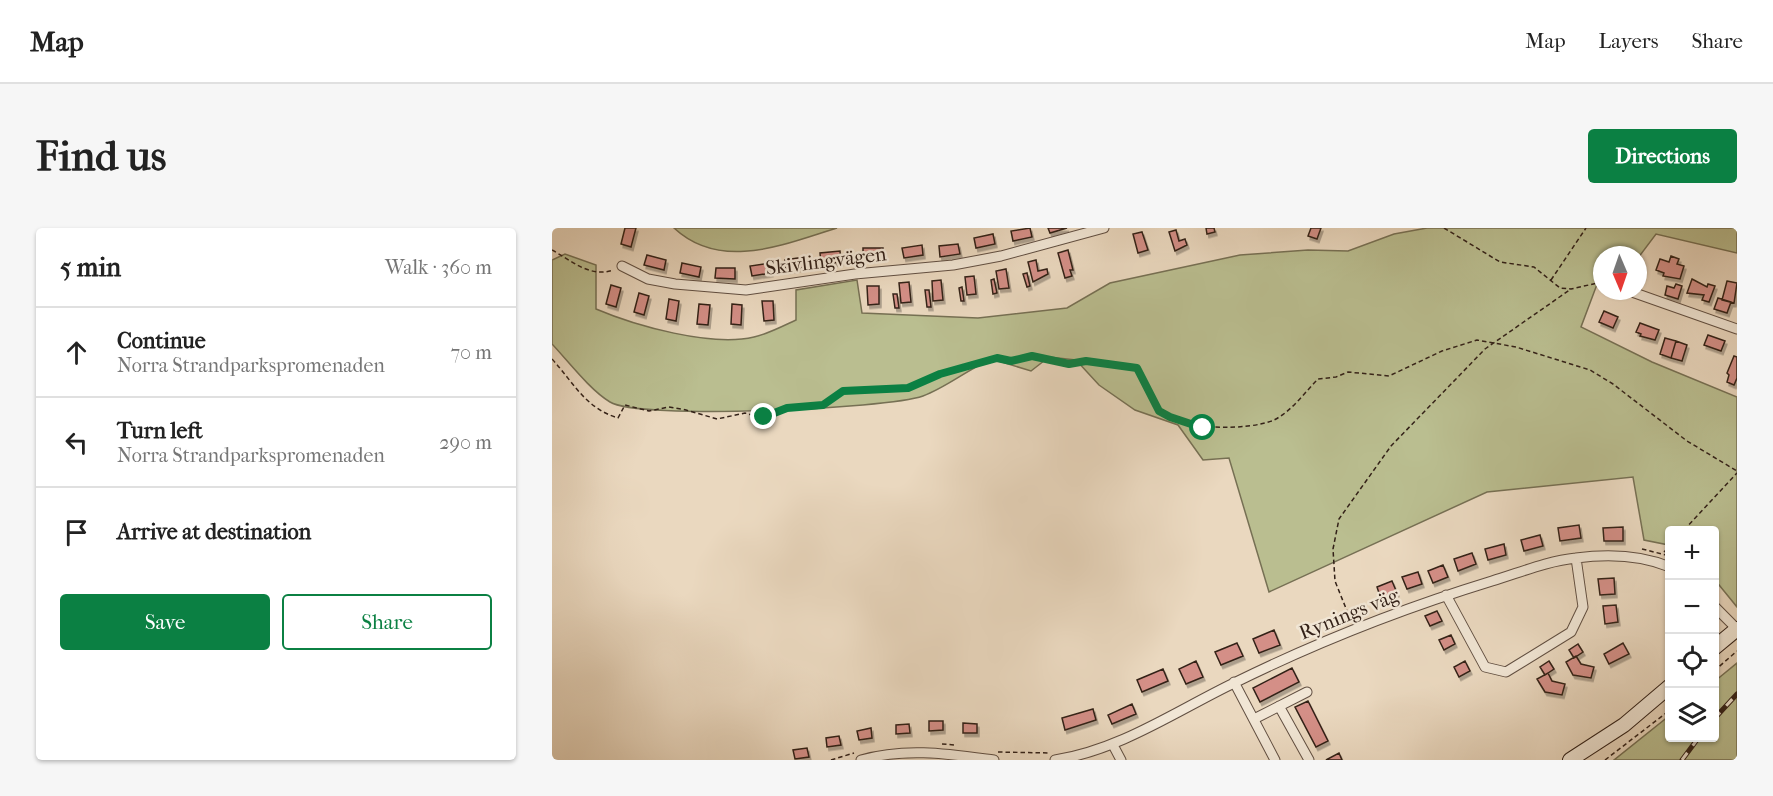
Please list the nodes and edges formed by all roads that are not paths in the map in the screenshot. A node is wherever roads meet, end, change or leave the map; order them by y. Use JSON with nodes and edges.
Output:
{"nodes":[{"id":1,"x":1104,"y":228,"type":"edge"},
{"id":2,"x":622,"y":266,"type":"road end"},
{"id":3,"x":1647,"y":297,"type":"edge"},
{"id":4,"x":1737,"y":329,"type":"edge"},
{"id":5,"x":1576,"y":558,"type":"junction"},
{"id":6,"x":1665,"y":565,"type":"edge"},
{"id":7,"x":1446,"y":595,"type":"junction"},
{"id":8,"x":1719,"y":611,"type":"edge"},
{"id":9,"x":1737,"y":629,"type":"edge"},
{"id":10,"x":1719,"y":644,"type":"edge"},
{"id":11,"x":1234,"y":682,"type":"junction"},
{"id":12,"x":1669,"y":688,"type":"edge"},
{"id":13,"x":1307,"y":692,"type":"dead end"},
{"id":14,"x":1279,"y":706,"type":"junction"},
{"id":15,"x":1254,"y":719,"type":"junction"},
{"id":16,"x":1113,"y":745,"type":"junction"},
{"id":17,"x":860,"y":756,"type":"edge"},
{"id":18,"x":908,"y":756,"type":"edge"},
{"id":19,"x":996,"y":756,"type":"edge"},
{"id":20,"x":1057,"y":756,"type":"edge"},
{"id":21,"x":1121,"y":760,"type":"edge"},
{"id":22,"x":1275,"y":760,"type":"edge"},
{"id":23,"x":1309,"y":760,"type":"edge"},
{"id":24,"x":1570,"y":760,"type":"edge"}],
"edges":[{"from":1,"to":2,"type":"street","name":"Skivlingvägen"},
{"from":3,"to":4,"type":"street"},
{"from":5,"to":6,"type":"street","name":"Rynings väg"},
{"from":5,"to":7,"type":"street","name":"Rynings väg"},
{"from":5,"to":7,"type":"street"},
{"from":7,"to":11,"type":"street","name":"Rynings väg"},
{"from":8,"to":9,"type":"street"},
{"from":9,"to":10,"type":"main road"},
{"from":11,"to":15,"type":"street"},
{"from":11,"to":16,"type":"street","name":"Rynings väg"},
{"from":12,"to":24,"type":"main road"},
{"from":13,"to":14,"type":"street"},
{"from":14,"to":15,"type":"street"},
{"from":14,"to":23,"type":"street"},
{"from":15,"to":22,"type":"street"},
{"from":16,"to":20,"type":"street","name":"Rynings väg"},
{"from":16,"to":21,"type":"street"},
{"from":17,"to":18,"type":"street"},
{"from":18,"to":19,"type":"street"}]}
